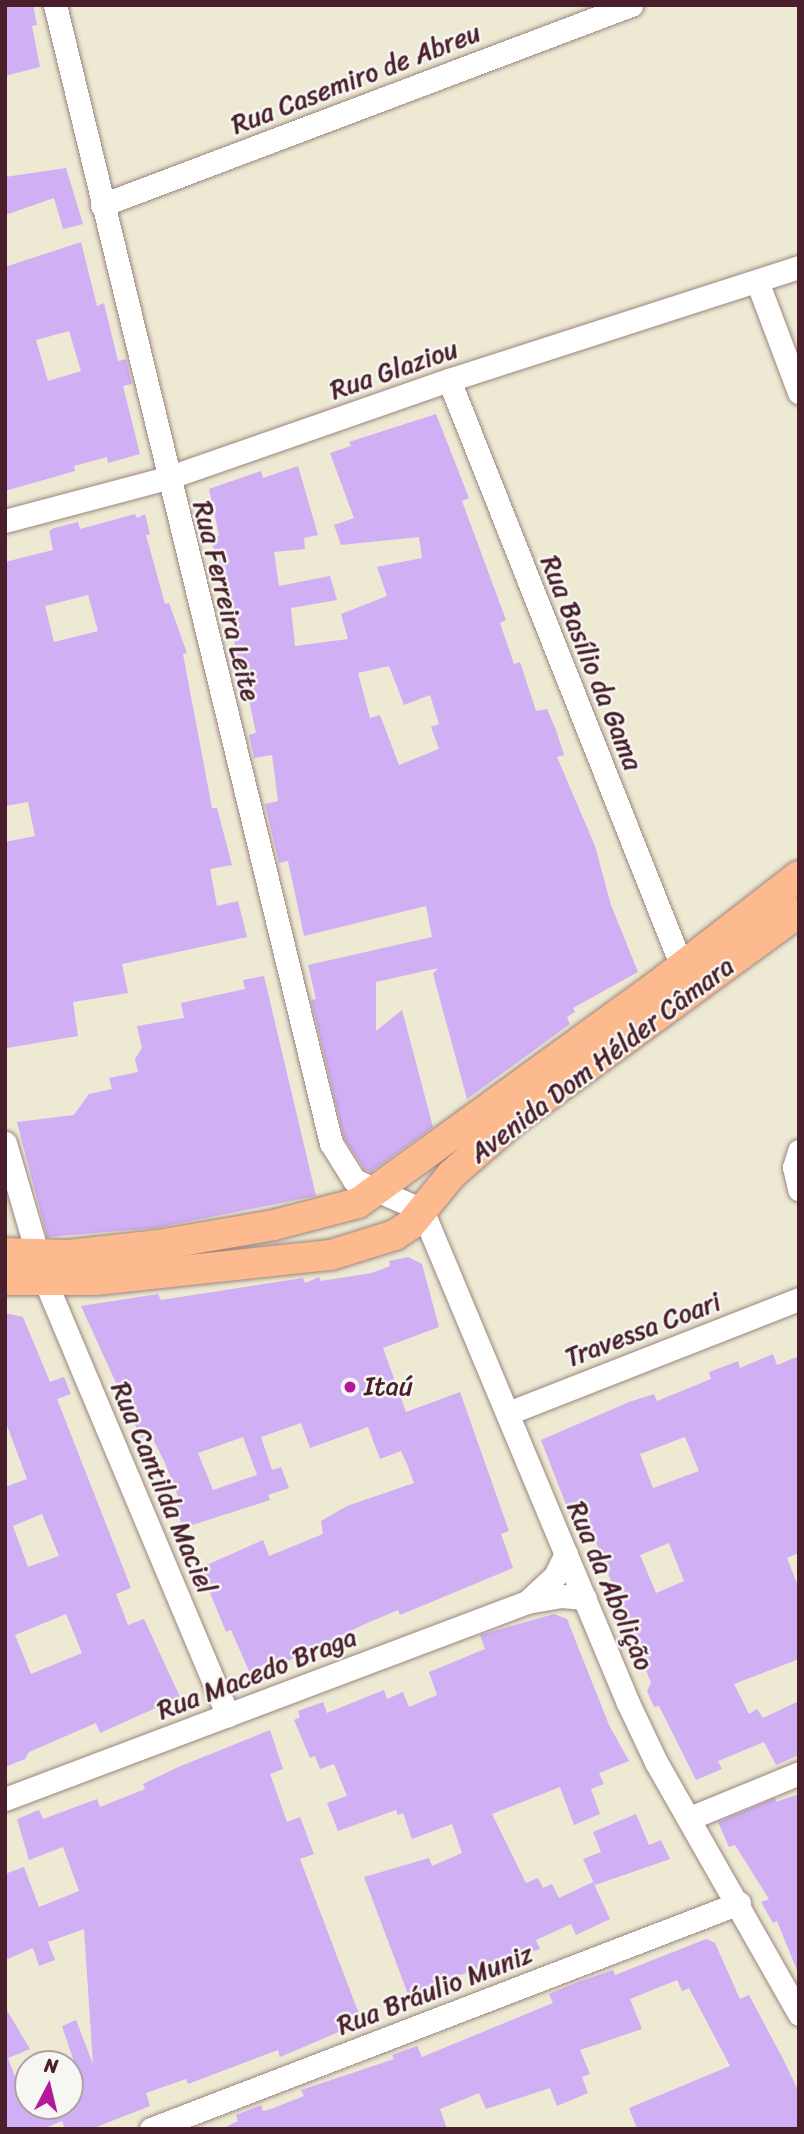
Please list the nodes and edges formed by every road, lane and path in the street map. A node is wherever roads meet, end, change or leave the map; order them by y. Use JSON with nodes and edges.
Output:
{"nodes":[{"id":1,"x":55,"y":5,"type":"edge"},
{"id":2,"x":631,"y":5,"type":"edge"},
{"id":3,"x":102,"y":205,"type":"junction"},
{"id":4,"x":799,"y":267,"type":"edge"},
{"id":5,"x":757,"y":281,"type":"junction"},
{"id":6,"x":449,"y":380,"type":"junction"},
{"id":7,"x":799,"y":392,"type":"edge"},
{"id":8,"x":167,"y":478,"type":"junction"},
{"id":9,"x":5,"y":521,"type":"edge"},
{"id":10,"x":799,"y":876,"type":"edge"},
{"id":11,"x":799,"y":912,"type":"edge"},
{"id":12,"x":681,"y":967,"type":"junction"},
{"id":13,"x":5,"y":1143,"type":"edge"},
{"id":14,"x":798,"y":1152,"type":"edge"},
{"id":15,"x":799,"y":1189,"type":"edge"},
{"id":16,"x":376,"y":1191,"type":"junction"},
{"id":17,"x":422,"y":1210,"type":"junction"},
{"id":18,"x":5,"y":1252,"type":"edge"},
{"id":19,"x":35,"y":1255,"type":"junction"},
{"id":20,"x":5,"y":1280,"type":"edge"},
{"id":21,"x":46,"y":1283,"type":"junction"},
{"id":22,"x":799,"y":1299,"type":"edge"},
{"id":23,"x":508,"y":1413,"type":"junction"},
{"id":24,"x":566,"y":1553,"type":"junction"},
{"id":25,"x":585,"y":1598,"type":"junction"},
{"id":26,"x":527,"y":1602,"type":"junction"},
{"id":27,"x":228,"y":1715,"type":"junction"},
{"id":28,"x":799,"y":1773,"type":"edge"},
{"id":29,"x":5,"y":1799,"type":"edge"},
{"id":30,"x":690,"y":1818,"type":"junction"},
{"id":31,"x":739,"y":1903,"type":"junction"},
{"id":32,"x":799,"y":2014,"type":"edge"},
{"id":33,"x":151,"y":2129,"type":"edge"}],
"edges":[{"from":1,"to":3,"type":"street","name":"Rua Ferreira Leite"},
{"from":2,"to":3,"type":"street","name":"Rua Casemiro de Abreu"},
{"from":3,"to":8,"type":"street","name":"Rua Ferreira Leite"},
{"from":4,"to":5,"type":"street","name":"Rua Glaziou"},
{"from":5,"to":6,"type":"street","name":"Rua Glaziou"},
{"from":5,"to":7,"type":"street"},
{"from":6,"to":8,"type":"street","name":"Rua Glaziou"},
{"from":6,"to":12,"type":"street","name":"Rua Basílio da Gama"},
{"from":8,"to":9,"type":"street","name":"Rua Glaziou"},
{"from":8,"to":16,"type":"street","name":"Rua Ferreira Leite"},
{"from":10,"to":12,"type":"main road","name":"Avenida Dom Hélder Câmara"},
{"from":11,"to":17,"type":"main road","name":"Avenida Dom Hélder Câmara"},
{"from":12,"to":16,"type":"main road","name":"Avenida Dom Hélder Câmara"},
{"from":13,"to":19,"type":"street","name":"Rua Cantilda Maciel"},
{"from":14,"to":15,"type":"street"},
{"from":16,"to":17,"type":"street"},
{"from":16,"to":19,"type":"main road","name":"Avenida Dom Hélder Câmara"},
{"from":17,"to":21,"type":"main road","name":"Avenida Dom Hélder Câmara"},
{"from":17,"to":23,"type":"street","name":"Rua da Abolição"},
{"from":18,"to":19,"type":"main road","name":"Avenida Dom Hélder Câmara"},
{"from":19,"to":21,"type":"street","name":"Rua Cantilda Maciel"},
{"from":20,"to":21,"type":"main road","name":"Avenida Dom Hélder Câmara"},
{"from":21,"to":27,"type":"street","name":"Rua Cantilda Maciel"},
{"from":22,"to":23,"type":"street","name":"Travessa Coari"},
{"from":23,"to":24,"type":"street","name":"Rua da Abolição"},
{"from":24,"to":25,"type":"street","name":"Rua da Abolição"},
{"from":24,"to":26,"type":"street","name":"Rua Macedo Braga"},
{"from":25,"to":26,"type":"street","name":"Rua Macedo Braga"},
{"from":25,"to":30,"type":"street","name":"Rua da Abolição"},
{"from":26,"to":27,"type":"street","name":"Rua Macedo Braga"},
{"from":27,"to":29,"type":"street","name":"Rua Macedo Braga"},
{"from":28,"to":30,"type":"street"},
{"from":30,"to":31,"type":"street","name":"Rua da Abolição"},
{"from":31,"to":32,"type":"street","name":"Rua da Abolição"},
{"from":31,"to":33,"type":"street","name":"Rua Bráulio Muniz"}]}
